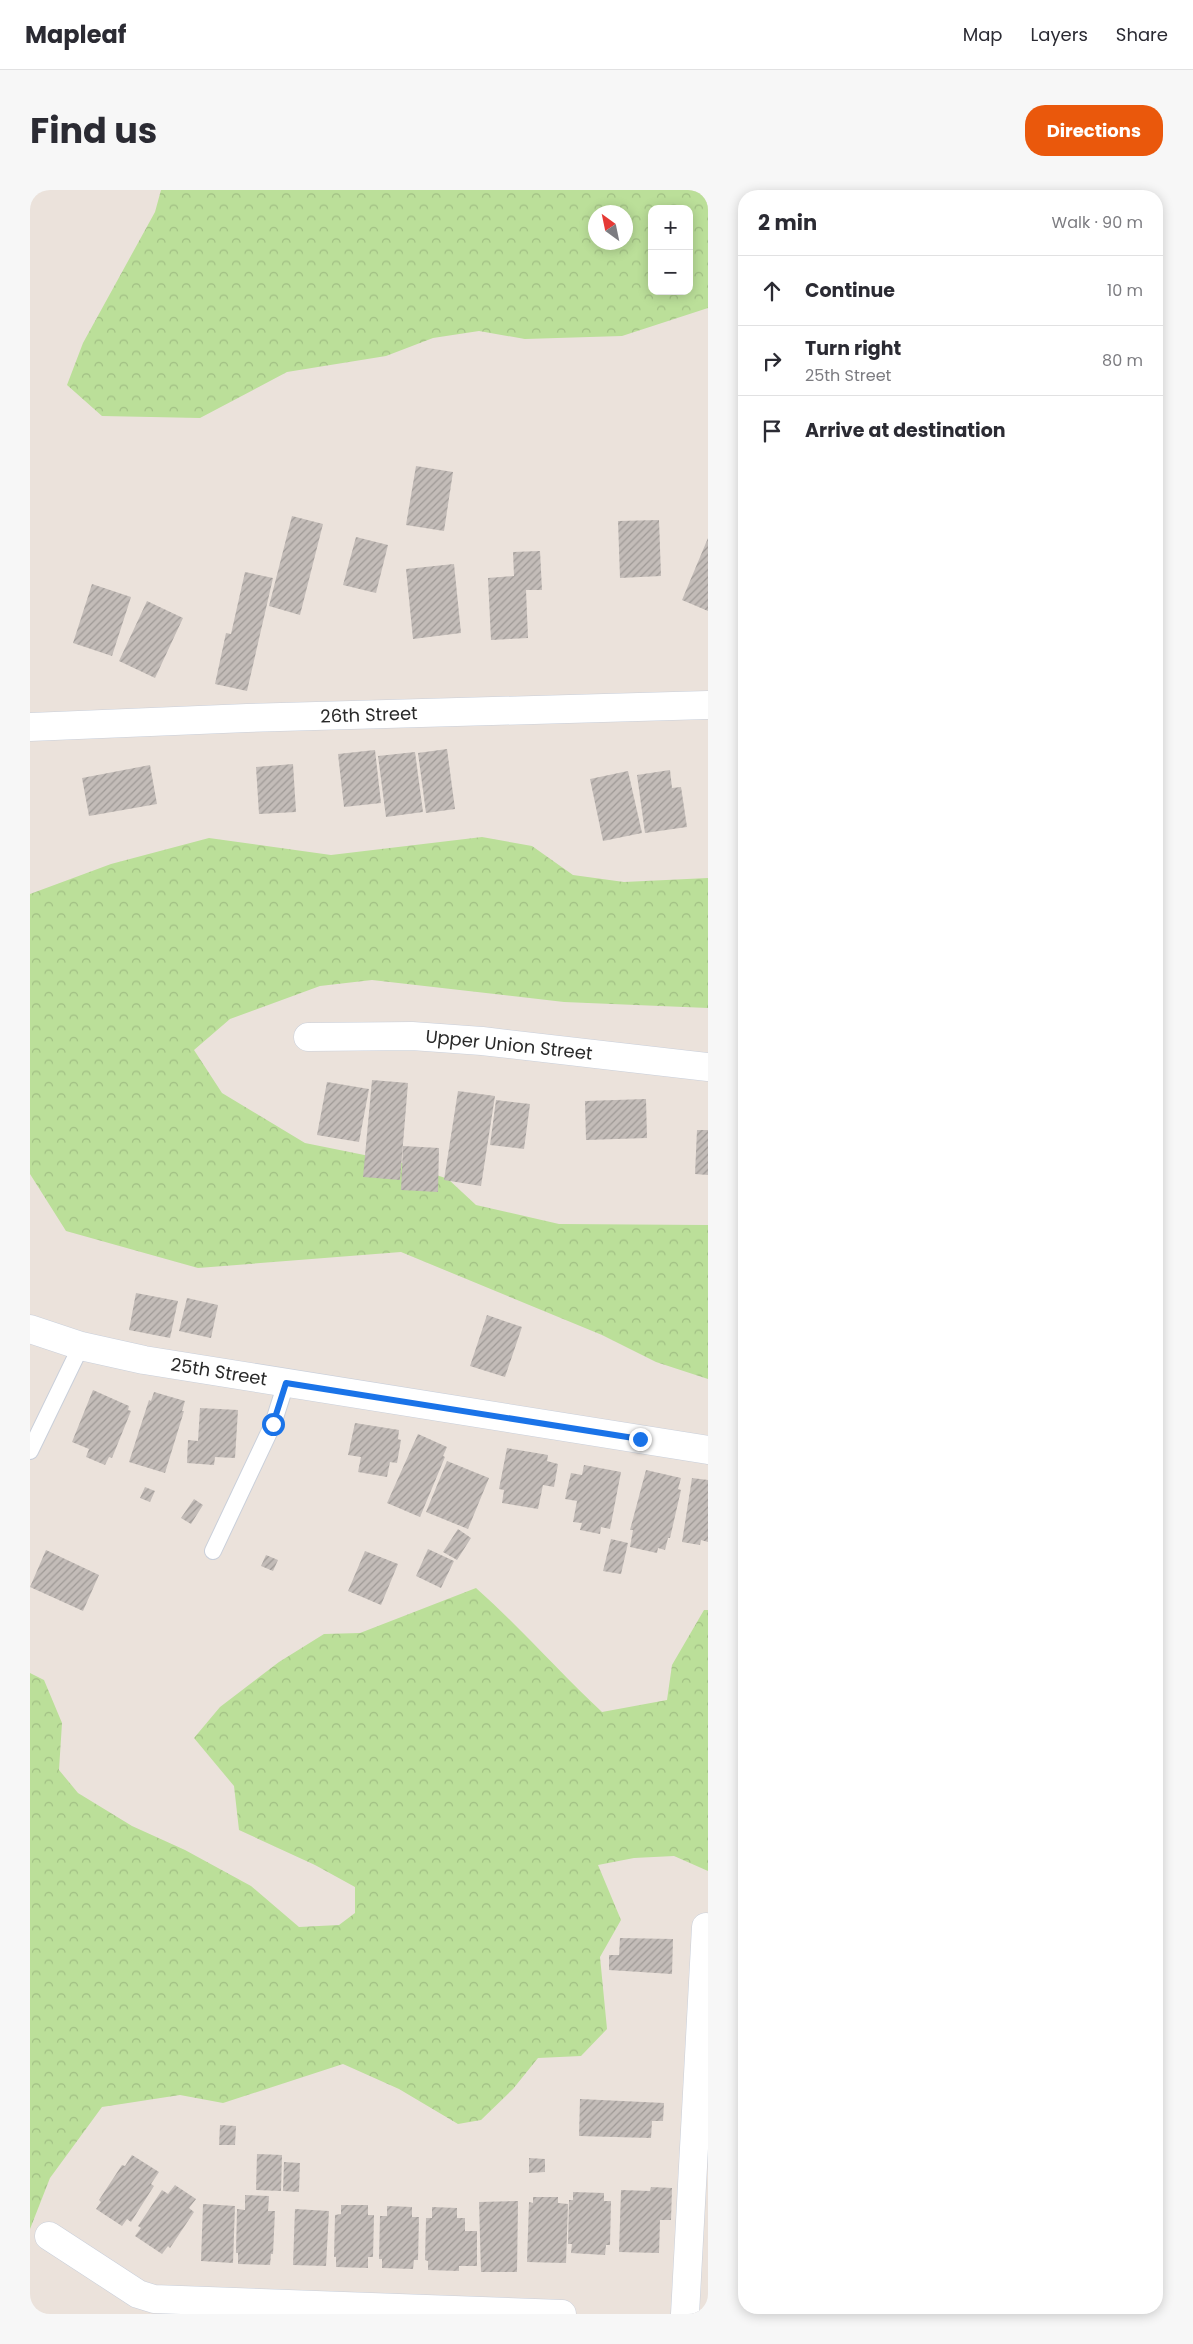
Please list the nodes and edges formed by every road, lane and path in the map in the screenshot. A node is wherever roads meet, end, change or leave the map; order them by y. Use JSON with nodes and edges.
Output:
{"nodes":[{"id":1,"x":708,"y":705,"type":"edge"},
{"id":2,"x":30,"y":727,"type":"edge"},
{"id":3,"x":308,"y":1037,"type":"dead end"},
{"id":4,"x":708,"y":1067,"type":"edge"},
{"id":5,"x":30,"y":1329,"type":"edge"},
{"id":6,"x":81,"y":1346,"type":"junction"},
{"id":7,"x":286,"y":1383,"type":"junction"},
{"id":8,"x":708,"y":1450,"type":"edge"},
{"id":9,"x":30,"y":1451,"type":"edge"},
{"id":10,"x":213,"y":1551,"type":"dead end"},
{"id":11,"x":706,"y":1927,"type":"dead end"},
{"id":12,"x":49,"y":2236,"type":"dead end"},
{"id":13,"x":562,"y":2314,"type":"edge"},
{"id":14,"x":685,"y":2314,"type":"edge"}],
"edges":[{"from":1,"to":2,"type":"street","name":"26th Street"},
{"from":3,"to":4,"type":"street","name":"Upper Union Street"},
{"from":5,"to":6,"type":"street","name":"25th Street"},
{"from":6,"to":7,"type":"street","name":"25th Street"},
{"from":6,"to":9,"type":"lane"},
{"from":7,"to":8,"type":"street","name":"25th Street"},
{"from":7,"to":10,"type":"lane"},
{"from":11,"to":14,"type":"street"},
{"from":12,"to":13,"type":"street"}]}
